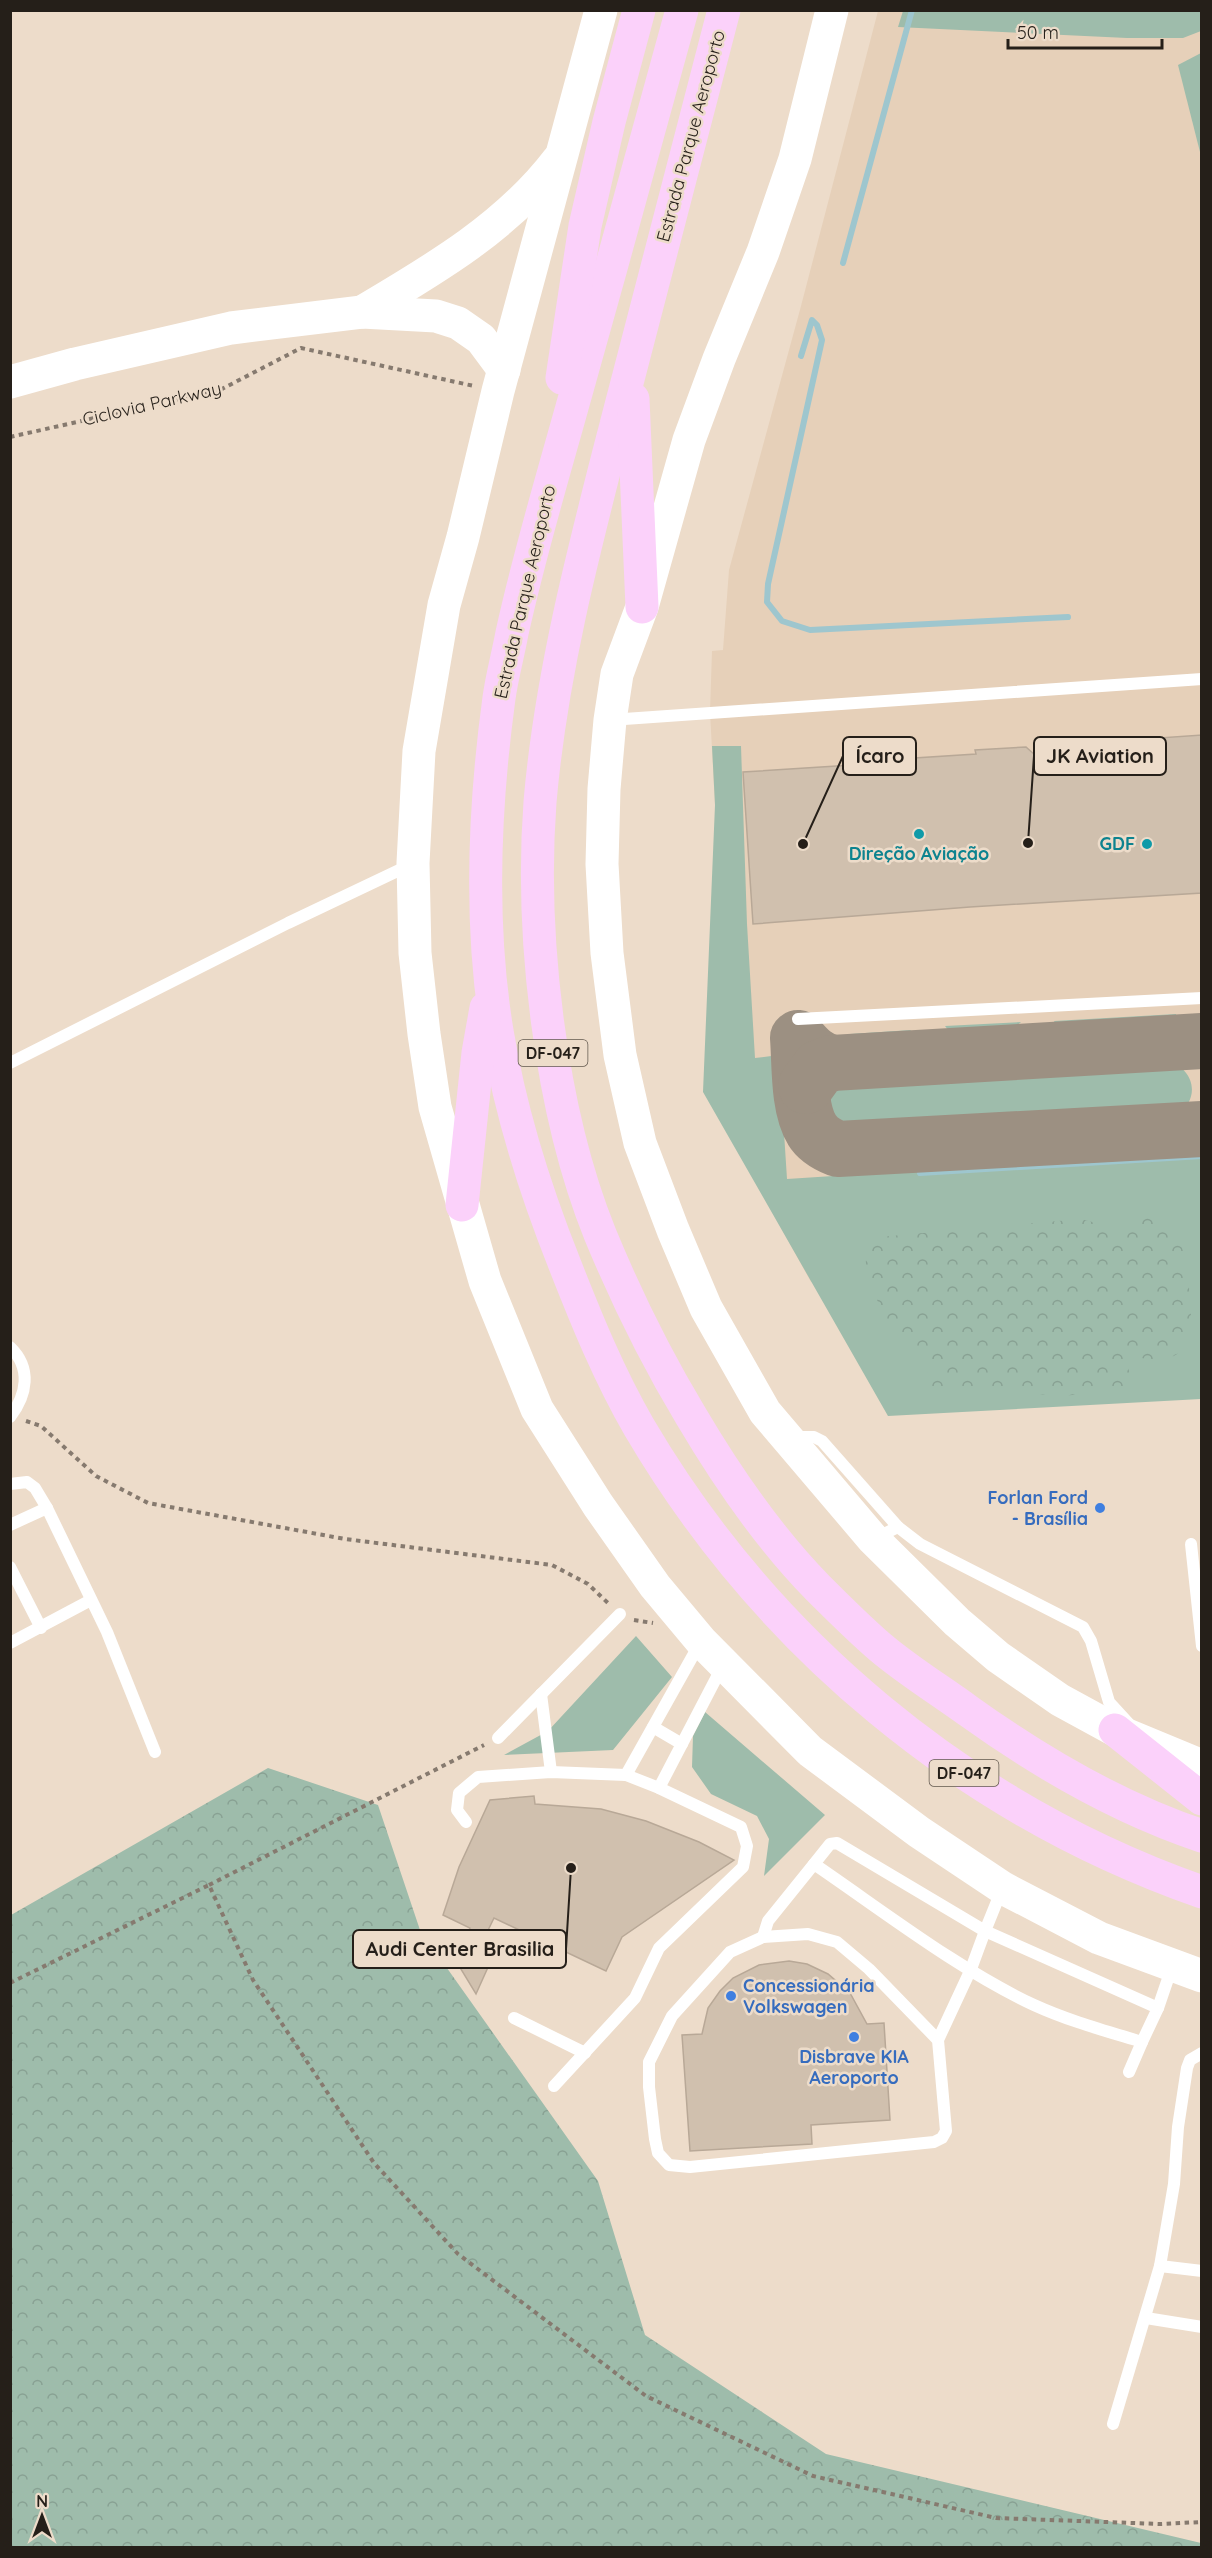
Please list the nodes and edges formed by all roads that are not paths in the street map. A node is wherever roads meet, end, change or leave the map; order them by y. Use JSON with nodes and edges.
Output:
{"nodes":[{"id":1,"x":601,"y":10,"type":"edge"},
{"id":2,"x":639,"y":10,"type":"edge"},
{"id":3,"x":682,"y":10,"type":"edge"},
{"id":4,"x":724,"y":10,"type":"edge"},
{"id":5,"x":832,"y":10,"type":"edge"},
{"id":6,"x":565,"y":150,"type":"junction"},
{"id":7,"x":362,"y":312,"type":"junction"},
{"id":8,"x":632,"y":364,"type":"junction"},
{"id":9,"x":501,"y":380,"type":"junction"},
{"id":10,"x":10,"y":382,"type":"edge"},
{"id":11,"x":545,"y":501,"type":"junction"},
{"id":12,"x":642,"y":607,"type":"junction"},
{"id":13,"x":1202,"y":679,"type":"edge"},
{"id":14,"x":610,"y":720,"type":"junction"},
{"id":15,"x":413,"y":863,"type":"junction"},
{"id":16,"x":491,"y":977,"type":"junction"},
{"id":17,"x":1202,"y":998,"type":"edge"},
{"id":18,"x":798,"y":1019,"type":"dead end"},
{"id":19,"x":10,"y":1063,"type":"edge"},
{"id":20,"x":462,"y":1205,"type":"junction"},
{"id":21,"x":10,"y":1347,"type":"edge"},
{"id":22,"x":11,"y":1417,"type":"edge"},
{"id":23,"x":10,"y":1484,"type":"edge"},
{"id":24,"x":47,"y":1508,"type":"junction"},
{"id":25,"x":10,"y":1525,"type":"edge"},
{"id":26,"x":886,"y":1533,"type":"junction"},
{"id":27,"x":1191,"y":1544,"type":"dead end"},
{"id":28,"x":10,"y":1567,"type":"edge"},
{"id":29,"x":91,"y":1600,"type":"junction"},
{"id":30,"x":620,"y":1614,"type":"road end"},
{"id":31,"x":41,"y":1628,"type":"junction"},
{"id":32,"x":694,"y":1633,"type":"junction"},
{"id":33,"x":10,"y":1643,"type":"edge"},
{"id":34,"x":1202,"y":1646,"type":"edge"},
{"id":35,"x":723,"y":1665,"type":"junction"},
{"id":36,"x":541,"y":1694,"type":"junction"},
{"id":37,"x":653,"y":1727,"type":"junction"},
{"id":38,"x":1114,"y":1730,"type":"junction"},
{"id":39,"x":498,"y":1738,"type":"road end"},
{"id":40,"x":682,"y":1744,"type":"junction"},
{"id":41,"x":1149,"y":1744,"type":"junction"},
{"id":42,"x":155,"y":1752,"type":"dead end"},
{"id":43,"x":1202,"y":1766,"type":"edge"},
{"id":44,"x":551,"y":1772,"type":"junction"},
{"id":45,"x":626,"y":1775,"type":"junction"},
{"id":46,"x":659,"y":1788,"type":"junction"},
{"id":47,"x":1202,"y":1799,"type":"edge"},
{"id":48,"x":466,"y":1822,"type":"dead end"},
{"id":49,"x":1202,"y":1836,"type":"edge"},
{"id":50,"x":814,"y":1864,"type":"junction"},
{"id":51,"x":1002,"y":1888,"type":"junction"},
{"id":52,"x":1202,"y":1892,"type":"edge"},
{"id":53,"x":985,"y":1931,"type":"junction"},
{"id":54,"x":764,"y":1937,"type":"junction"},
{"id":55,"x":971,"y":1969,"type":"junction"},
{"id":56,"x":1187,"y":1971,"type":"edge"},
{"id":57,"x":1158,"y":2008,"type":"junction"},
{"id":58,"x":514,"y":2018,"type":"dead end"},
{"id":59,"x":938,"y":2040,"type":"junction"},
{"id":60,"x":1142,"y":2042,"type":"junction"},
{"id":61,"x":585,"y":2053,"type":"junction"},
{"id":62,"x":1202,"y":2053,"type":"edge"},
{"id":63,"x":1129,"y":2072,"type":"dead end"},
{"id":64,"x":554,"y":2086,"type":"dead end"},
{"id":65,"x":1160,"y":2266,"type":"junction"},
{"id":66,"x":1202,"y":2271,"type":"edge"},
{"id":67,"x":1146,"y":2318,"type":"junction"},
{"id":68,"x":1202,"y":2327,"type":"edge"},
{"id":69,"x":1113,"y":2424,"type":"dead end"}],
"edges":[{"from":1,"to":6,"type":"street"},
{"from":2,"to":11,"type":"main road"},
{"from":3,"to":11,"type":"main road","name":"Estrada Parque Aeroporto","number":"DF-047"},
{"from":4,"to":8,"type":"main road","name":"Estrada Parque Aeroporto","number":"DF-047"},
{"from":5,"to":12,"type":"street"},
{"from":6,"to":7,"type":"street"},
{"from":6,"to":9,"type":"street"},
{"from":7,"to":9,"type":"street"},
{"from":7,"to":10,"type":"street"},
{"from":8,"to":12,"type":"main road"},
{"from":8,"to":49,"type":"main road","name":"Estrada Parque Aeroporto","number":"DF-047"},
{"from":9,"to":15,"type":"street"},
{"from":11,"to":16,"type":"main road","name":"Estrada Parque Aeroporto","number":"DF-047"},
{"from":12,"to":14,"type":"street"},
{"from":13,"to":14,"type":"lane"},
{"from":14,"to":26,"type":"street"},
{"from":15,"to":19,"type":"lane"},
{"from":15,"to":20,"type":"street"},
{"from":16,"to":20,"type":"main road"},
{"from":16,"to":52,"type":"main road","name":"Estrada Parque Aeroporto","number":"DF-047"},
{"from":17,"to":18,"type":"lane"},
{"from":20,"to":32,"type":"street"},
{"from":21,"to":22,"type":"lane"},
{"from":23,"to":24,"type":"lane"},
{"from":24,"to":25,"type":"lane"},
{"from":24,"to":29,"type":"lane"},
{"from":26,"to":38,"type":"street"},
{"from":26,"to":41,"type":"lane"},
{"from":27,"to":34,"type":"lane"},
{"from":28,"to":31,"type":"lane"},
{"from":29,"to":31,"type":"lane"},
{"from":29,"to":42,"type":"lane"},
{"from":30,"to":36,"type":"lane"},
{"from":31,"to":33,"type":"lane"},
{"from":32,"to":35,"type":"street"},
{"from":32,"to":37,"type":"lane"},
{"from":35,"to":40,"type":"lane"},
{"from":35,"to":51,"type":"street"},
{"from":36,"to":39,"type":"lane"},
{"from":36,"to":44,"type":"lane"},
{"from":37,"to":40,"type":"lane"},
{"from":37,"to":45,"type":"lane"},
{"from":38,"to":41,"type":"street"},
{"from":38,"to":47,"type":"main road"},
{"from":40,"to":46,"type":"lane"},
{"from":41,"to":43,"type":"street"},
{"from":44,"to":45,"type":"lane"},
{"from":44,"to":48,"type":"lane"},
{"from":45,"to":46,"type":"lane"},
{"from":46,"to":61,"type":"lane"},
{"from":50,"to":53,"type":"lane"},
{"from":50,"to":54,"type":"lane"},
{"from":50,"to":55,"type":"lane"},
{"from":51,"to":53,"type":"lane"},
{"from":51,"to":56,"type":"street"},
{"from":53,"to":55,"type":"lane"},
{"from":53,"to":57,"type":"lane"},
{"from":54,"to":59,"type":"lane"},
{"from":54,"to":59,"type":"lane"},
{"from":55,"to":59,"type":"lane"},
{"from":55,"to":60,"type":"lane"},
{"from":56,"to":57,"type":"lane"},
{"from":57,"to":60,"type":"lane"},
{"from":58,"to":61,"type":"lane"},
{"from":60,"to":63,"type":"lane"},
{"from":61,"to":64,"type":"lane"},
{"from":62,"to":65,"type":"lane"},
{"from":65,"to":66,"type":"lane"},
{"from":65,"to":67,"type":"lane"},
{"from":67,"to":68,"type":"lane"},
{"from":67,"to":69,"type":"lane"}]}
